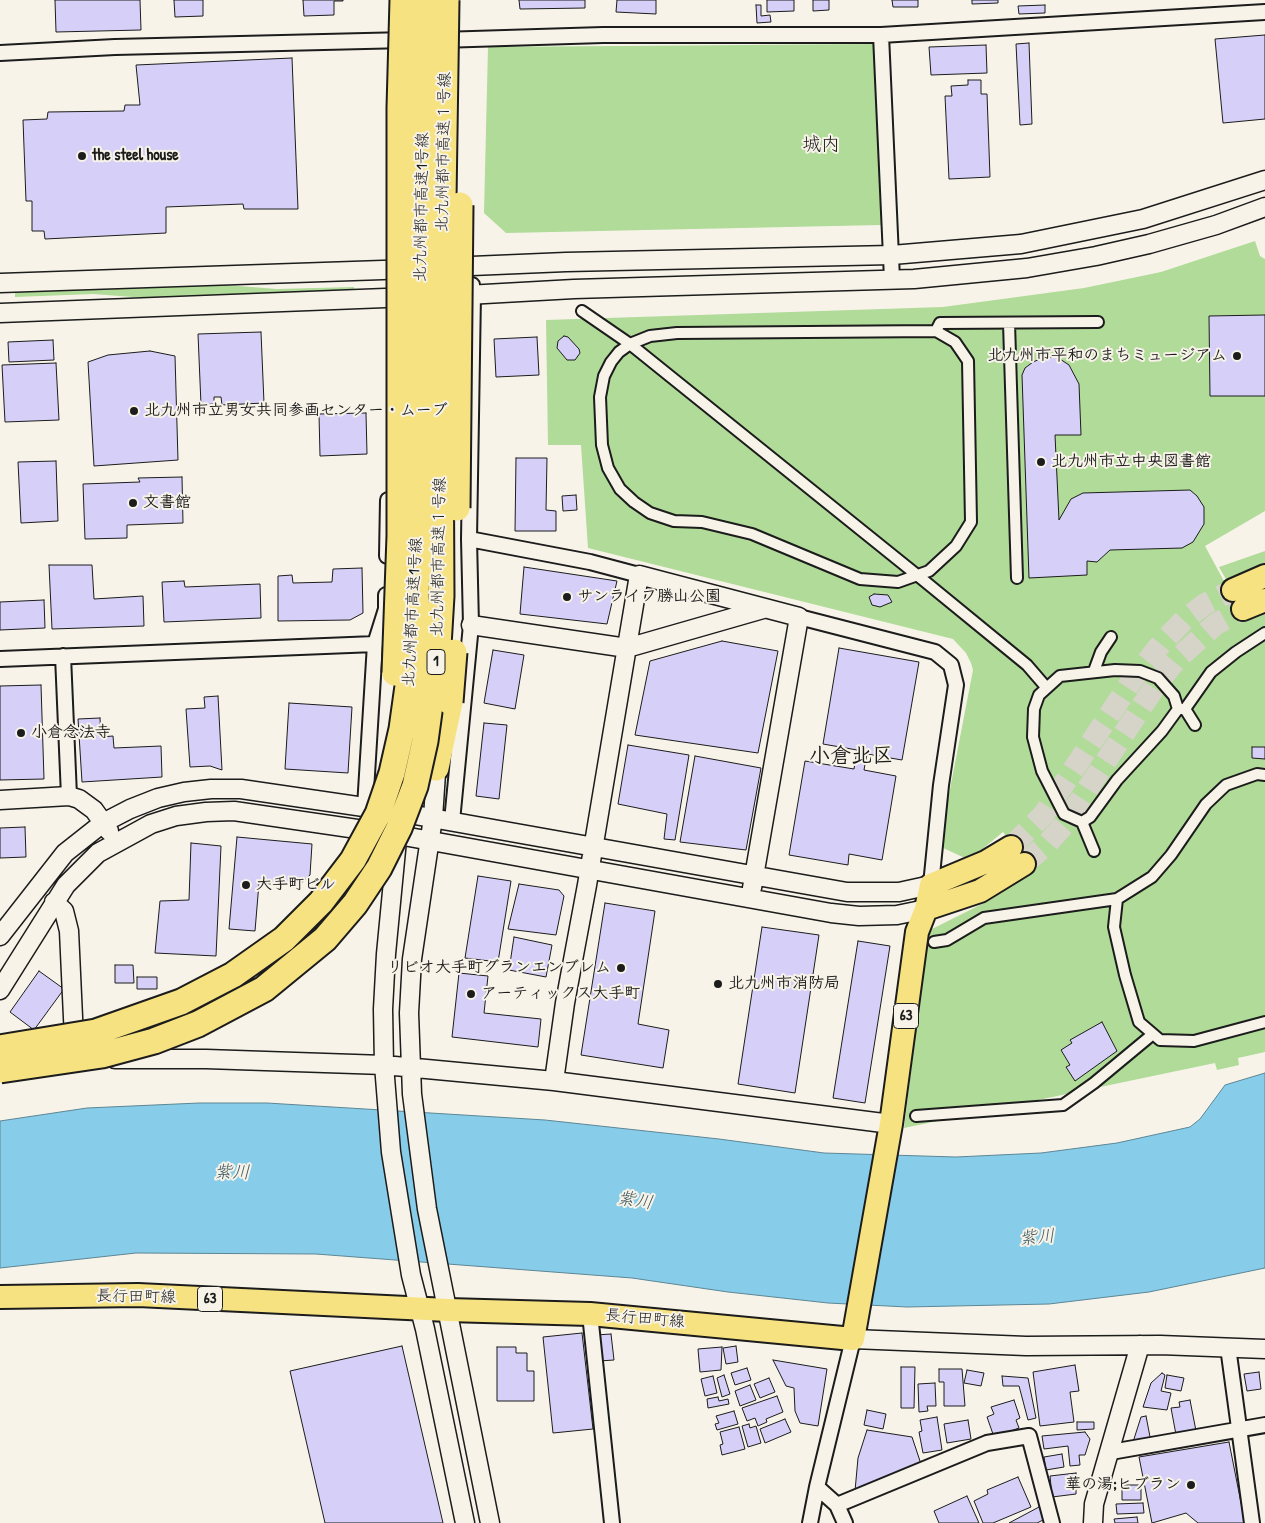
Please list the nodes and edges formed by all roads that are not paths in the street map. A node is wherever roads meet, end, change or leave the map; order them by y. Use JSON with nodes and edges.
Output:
{"nodes":[{"id":1,"x":403,"y":0,"type":"edge"},
{"id":2,"x":412,"y":0,"type":"edge"},
{"id":3,"x":425,"y":0,"type":"edge"},
{"id":4,"x":446,"y":0,"type":"edge"},
{"id":5,"x":450,"y":0,"type":"edge"},
{"id":6,"x":456,"y":0,"type":"edge"},
{"id":7,"x":1265,"y":12,"type":"edge"},
{"id":8,"x":881,"y":35,"type":"junction"},
{"id":9,"x":455,"y":39,"type":"junction"},
{"id":10,"x":410,"y":40,"type":"junction"},
{"id":11,"x":0,"y":53,"type":"edge"},
{"id":12,"x":1265,"y":180,"type":"edge"},
{"id":13,"x":1265,"y":207,"type":"edge"},
{"id":14,"x":892,"y":255,"type":"junction"},
{"id":15,"x":460,"y":267,"type":"junction"},
{"id":16,"x":410,"y":269,"type":"junction"},
{"id":17,"x":892,"y":279,"type":"junction"},
{"id":18,"x":0,"y":284,"type":"edge"},
{"id":19,"x":473,"y":294,"type":"junction"},
{"id":20,"x":454,"y":296,"type":"junction"},
{"id":21,"x":388,"y":298,"type":"junction"},
{"id":22,"x":410,"y":298,"type":"junction"},
{"id":23,"x":582,"y":310,"type":"dead end"},
{"id":24,"x":0,"y":313,"type":"edge"},
{"id":25,"x":1010,"y":322,"type":"junction"},
{"id":26,"x":1098,"y":322,"type":"dead end"},
{"id":27,"x":936,"y":331,"type":"junction"},
{"id":28,"x":630,"y":344,"type":"junction"},
{"id":29,"x":469,"y":539,"type":"junction"},
{"id":30,"x":639,"y":574,"type":"junction"},
{"id":31,"x":917,"y":576,"type":"junction"},
{"id":32,"x":1265,"y":576,"type":"edge"},
{"id":33,"x":1017,"y":578,"type":"dead end"},
{"id":34,"x":1265,"y":600,"type":"edge"},
{"id":35,"x":764,"y":608,"type":"junction"},
{"id":36,"x":799,"y":617,"type":"junction"},
{"id":37,"x":471,"y":624,"type":"junction"},
{"id":38,"x":1265,"y":633,"type":"edge"},
{"id":39,"x":1111,"y":637,"type":"dead end"},
{"id":40,"x":376,"y":644,"type":"junction"},
{"id":41,"x":627,"y":648,"type":"junction"},
{"id":42,"x":63,"y":656,"type":"junction"},
{"id":43,"x":0,"y":658,"type":"edge"},
{"id":44,"x":1094,"y":671,"type":"junction"},
{"id":45,"x":1046,"y":687,"type":"junction"},
{"id":46,"x":1182,"y":709,"type":"junction"},
{"id":47,"x":1195,"y":725,"type":"dead end"},
{"id":48,"x":436,"y":768,"type":"junction"},
{"id":49,"x":401,"y":771,"type":"junction"},
{"id":50,"x":1265,"y":776,"type":"edge"},
{"id":51,"x":69,"y":796,"type":"junction"},
{"id":52,"x":0,"y":800,"type":"edge"},
{"id":53,"x":365,"y":807,"type":"junction"},
{"id":54,"x":398,"y":812,"type":"junction"},
{"id":55,"x":433,"y":818,"type":"junction"},
{"id":56,"x":452,"y":821,"type":"junction"},
{"id":57,"x":1082,"y":822,"type":"junction"},
{"id":58,"x":103,"y":823,"type":"junction"},
{"id":59,"x":398,"y":835,"type":"junction"},
{"id":60,"x":116,"y":841,"type":"junction"},
{"id":61,"x":429,"y":841,"type":"junction"},
{"id":62,"x":593,"y":847,"type":"junction"},
{"id":63,"x":1094,"y":851,"type":"dead end"},
{"id":64,"x":590,"y":869,"type":"junction"},
{"id":65,"x":755,"y":877,"type":"junction"},
{"id":66,"x":931,"y":885,"type":"junction"},
{"id":67,"x":1109,"y":896,"type":"junction"},
{"id":68,"x":750,"y":898,"type":"junction"},
{"id":69,"x":54,"y":902,"type":"junction"},
{"id":70,"x":926,"y":909,"type":"junction"},
{"id":71,"x":0,"y":936,"type":"edge"},
{"id":72,"x":934,"y":942,"type":"dead end"},
{"id":73,"x":0,"y":990,"type":"edge"},
{"id":74,"x":1265,"y":1022,"type":"edge"},
{"id":75,"x":1153,"y":1034,"type":"junction"},
{"id":76,"x":0,"y":1048,"type":"edge"},
{"id":77,"x":384,"y":1065,"type":"junction"},
{"id":78,"x":412,"y":1067,"type":"junction"},
{"id":79,"x":0,"y":1070,"type":"edge"},
{"id":80,"x":554,"y":1081,"type":"junction"},
{"id":81,"x":916,"y":1116,"type":"dead end"},
{"id":82,"x":891,"y":1124,"type":"junction"},
{"id":83,"x":0,"y":1297,"type":"edge"},
{"id":84,"x":420,"y":1308,"type":"junction"},
{"id":85,"x":448,"y":1310,"type":"junction"},
{"id":86,"x":590,"y":1314,"type":"junction"},
{"id":87,"x":853,"y":1339,"type":"junction"},
{"id":88,"x":1140,"y":1345,"type":"junction"},
{"id":89,"x":1228,"y":1347,"type":"junction"},
{"id":90,"x":1265,"y":1349,"type":"edge"},
{"id":91,"x":1265,"y":1425,"type":"edge"},
{"id":92,"x":1238,"y":1431,"type":"junction"},
{"id":93,"x":1111,"y":1452,"type":"junction"},
{"id":94,"x":817,"y":1487,"type":"junction"},
{"id":95,"x":837,"y":1505,"type":"junction"},
{"id":96,"x":465,"y":1523,"type":"edge"},
{"id":97,"x":490,"y":1523,"type":"edge"},
{"id":98,"x":612,"y":1523,"type":"edge"},
{"id":99,"x":810,"y":1523,"type":"edge"},
{"id":100,"x":845,"y":1523,"type":"edge"},
{"id":101,"x":1052,"y":1523,"type":"edge"},
{"id":102,"x":1093,"y":1523,"type":"edge"},
{"id":103,"x":1252,"y":1523,"type":"edge"}],
"edges":[{"from":1,"to":49,"type":"highway","bridge":true},
{"from":2,"to":10,"type":"street"},
{"from":3,"to":76,"type":"highway","name":"北九州都市高速1号線","number":"1","bridge":true},
{"from":4,"to":79,"type":"highway","name":"北九州都市高速１号線","number":"1","bridge":true},
{"from":5,"to":48,"type":"highway","bridge":true},
{"from":6,"to":9,"type":"street"},
{"from":7,"to":8,"type":"street"},
{"from":8,"to":9,"type":"street"},
{"from":8,"to":14,"type":"street"},
{"from":9,"to":10,"type":"street"},
{"from":9,"to":15,"type":"street"},
{"from":10,"to":11,"type":"street"},
{"from":10,"to":16,"type":"street"},
{"from":12,"to":14,"type":"street"},
{"from":13,"to":17,"type":"street"},
{"from":14,"to":15,"type":"street"},
{"from":14,"to":17,"type":"street"},
{"from":15,"to":16,"type":"street"},
{"from":15,"to":19,"type":"street"},
{"from":15,"to":20,"type":"street"},
{"from":16,"to":18,"type":"street"},
{"from":16,"to":22,"type":"street"},
{"from":17,"to":19,"type":"street"},
{"from":19,"to":20,"type":"street"},
{"from":19,"to":29,"type":"street"},
{"from":20,"to":22,"type":"street"},
{"from":20,"to":48,"type":"street"},
{"from":21,"to":22,"type":"street"},
{"from":21,"to":24,"type":"street"},
{"from":21,"to":40,"type":"street"},
{"from":22,"to":49,"type":"street"},
{"from":23,"to":28,"type":"street"},
{"from":25,"to":26,"type":"street"},
{"from":25,"to":27,"type":"street"},
{"from":25,"to":33,"type":"street"},
{"from":27,"to":28,"type":"street"},
{"from":27,"to":31,"type":"street"},
{"from":28,"to":31,"type":"street"},
{"from":28,"to":31,"type":"street"},
{"from":29,"to":30,"type":"street"},
{"from":29,"to":37,"type":"street"},
{"from":30,"to":35,"type":"street"},
{"from":30,"to":41,"type":"street"},
{"from":31,"to":45,"type":"street"},
{"from":32,"to":34,"type":"main road"},
{"from":35,"to":36,"type":"street"},
{"from":35,"to":41,"type":"street"},
{"from":36,"to":65,"type":"street"},
{"from":36,"to":66,"type":"street"},
{"from":37,"to":41,"type":"street"},
{"from":37,"to":56,"type":"street"},
{"from":38,"to":46,"type":"street"},
{"from":39,"to":44,"type":"street"},
{"from":40,"to":42,"type":"street"},
{"from":40,"to":53,"type":"street"},
{"from":41,"to":62,"type":"street"},
{"from":42,"to":43,"type":"street"},
{"from":42,"to":51,"type":"street"},
{"from":44,"to":45,"type":"street"},
{"from":44,"to":46,"type":"street"},
{"from":45,"to":57,"type":"street"},
{"from":46,"to":47,"type":"street"},
{"from":46,"to":57,"type":"street"},
{"from":48,"to":55,"type":"street"},
{"from":49,"to":54,"type":"street"},
{"from":50,"to":67,"type":"street"},
{"from":51,"to":52,"type":"street"},
{"from":51,"to":58,"type":"street"},
{"from":53,"to":54,"type":"street"},
{"from":53,"to":58,"type":"street"},
{"from":54,"to":55,"type":"street"},
{"from":54,"to":59,"type":"street"},
{"from":55,"to":56,"type":"street"},
{"from":55,"to":61,"type":"street"},
{"from":56,"to":62,"type":"street"},
{"from":57,"to":63,"type":"street"},
{"from":58,"to":60,"type":"street"},
{"from":58,"to":71,"type":"street"},
{"from":59,"to":60,"type":"street"},
{"from":59,"to":61,"type":"street"},
{"from":59,"to":77,"type":"street"},
{"from":60,"to":69,"type":"street"},
{"from":61,"to":64,"type":"street"},
{"from":61,"to":78,"type":"street"},
{"from":62,"to":64,"type":"street"},
{"from":62,"to":65,"type":"street"},
{"from":64,"to":68,"type":"street"},
{"from":64,"to":80,"type":"street"},
{"from":65,"to":66,"type":"street"},
{"from":65,"to":68,"type":"street"},
{"from":66,"to":70,"type":"main road","number":"63"},
{"from":66,"to":70,"type":"main road"},
{"from":67,"to":72,"type":"street"},
{"from":67,"to":75,"type":"street"},
{"from":68,"to":70,"type":"street"},
{"from":69,"to":73,"type":"street"},
{"from":69,"to":77,"type":"street"},
{"from":70,"to":82,"type":"main road","number":"63"},
{"from":74,"to":75,"type":"street"},
{"from":75,"to":81,"type":"street"},
{"from":77,"to":78,"type":"street"},
{"from":77,"to":84,"type":"street"},
{"from":78,"to":80,"type":"street"},
{"from":78,"to":85,"type":"street"},
{"from":80,"to":82,"type":"street"},
{"from":82,"to":87,"type":"main road","number":"63"},
{"from":83,"to":84,"type":"main road","name":"長行田町線","number":"63"},
{"from":84,"to":85,"type":"main road","name":"長行田町線","number":"63"},
{"from":84,"to":96,"type":"street"},
{"from":85,"to":86,"type":"main road","name":"長行田町線","number":"63"},
{"from":85,"to":97,"type":"street"},
{"from":86,"to":87,"type":"main road","name":"長行田町線","number":"63"},
{"from":86,"to":98,"type":"street"},
{"from":87,"to":88,"type":"street"},
{"from":87,"to":94,"type":"street"},
{"from":88,"to":89,"type":"street"},
{"from":88,"to":93,"type":"street"},
{"from":89,"to":90,"type":"street"},
{"from":89,"to":92,"type":"street"},
{"from":91,"to":92,"type":"street"},
{"from":92,"to":93,"type":"street"},
{"from":92,"to":103,"type":"street"},
{"from":93,"to":102,"type":"street"},
{"from":94,"to":95,"type":"street"},
{"from":94,"to":99,"type":"street"},
{"from":95,"to":100,"type":"street"},
{"from":95,"to":101,"type":"street"}]}
